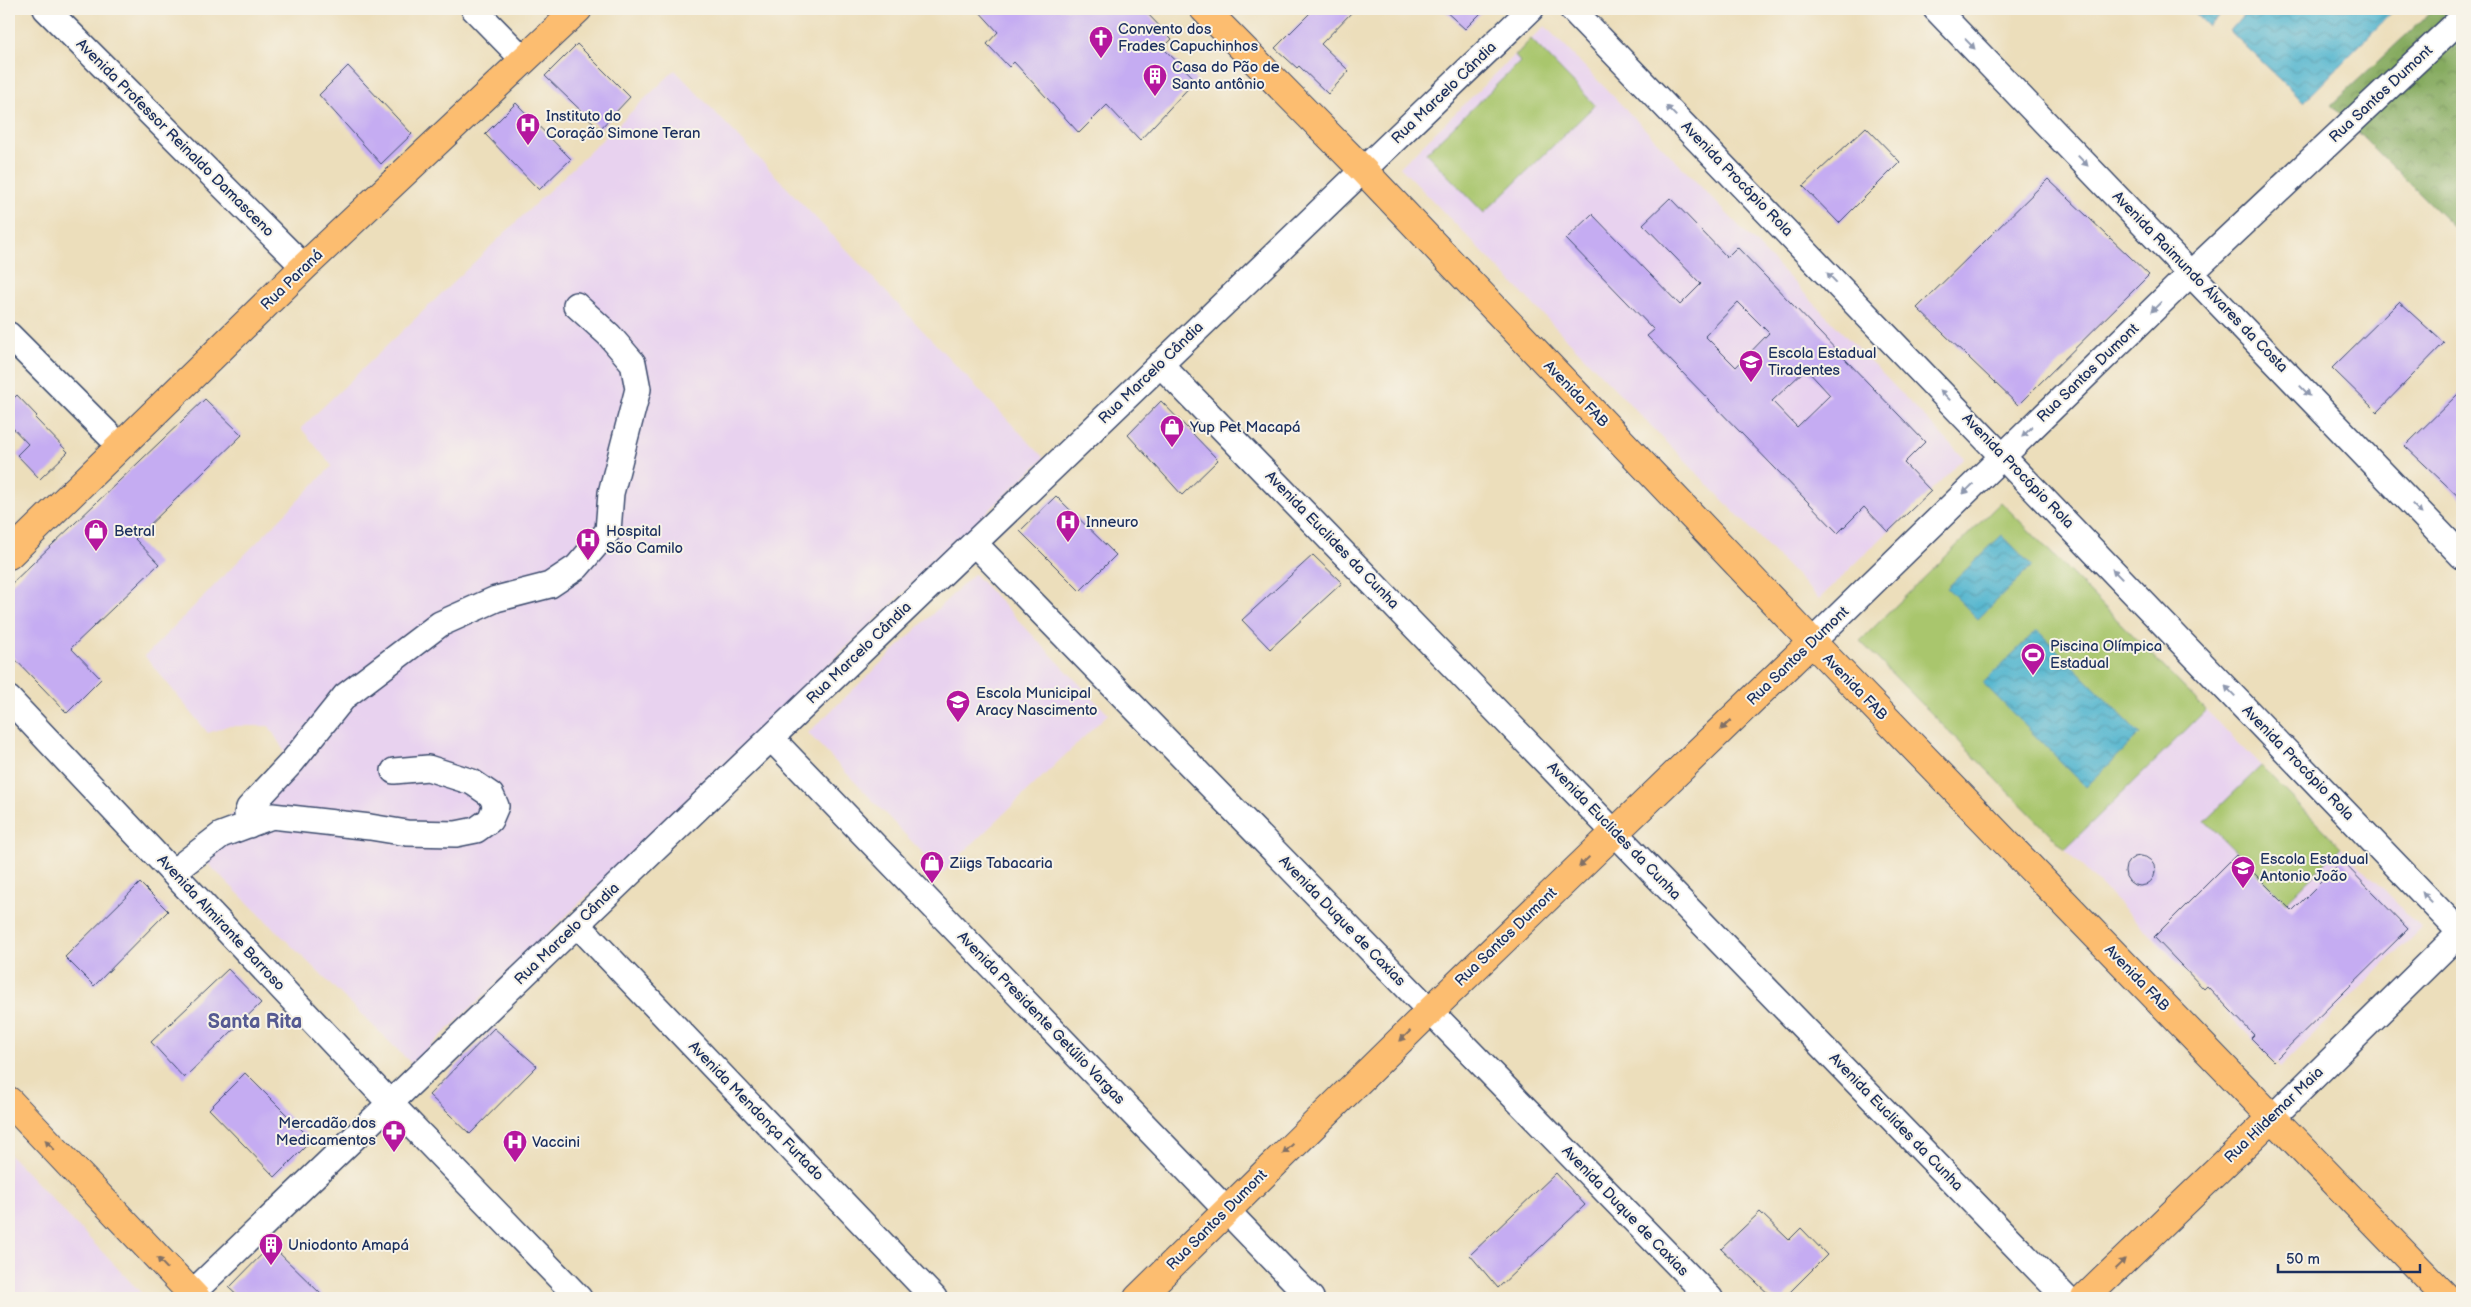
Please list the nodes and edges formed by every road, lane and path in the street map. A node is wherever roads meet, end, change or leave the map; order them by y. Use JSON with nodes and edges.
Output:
{"nodes":[{"id":1,"x":46,"y":9,"type":"edge"},
{"id":2,"x":474,"y":9,"type":"edge"},
{"id":3,"x":578,"y":9,"type":"edge"},
{"id":4,"x":1204,"y":9,"type":"edge"},
{"id":5,"x":1532,"y":9,"type":"edge"},
{"id":6,"x":1572,"y":9,"type":"edge"},
{"id":7,"x":1936,"y":9,"type":"edge"},
{"id":8,"x":2462,"y":18,"type":"edge"},
{"id":9,"x":524,"y":60,"type":"junction"},
{"id":10,"x":1363,"y":170,"type":"junction"},
{"id":11,"x":304,"y":267,"type":"junction"},
{"id":12,"x":2191,"y":273,"type":"junction"},
{"id":13,"x":576,"y":305,"type":"dead end"},
{"id":14,"x":9,"y":335,"type":"edge"},
{"id":15,"x":1160,"y":364,"type":"junction"},
{"id":16,"x":120,"y":446,"type":"junction"},
{"id":17,"x":2003,"y":455,"type":"junction"},
{"id":18,"x":974,"y":543,"type":"junction"},
{"id":19,"x":9,"y":555,"type":"edge"},
{"id":20,"x":2462,"y":556,"type":"edge"},
{"id":21,"x":1812,"y":642,"type":"junction"},
{"id":22,"x":9,"y":699,"type":"edge"},
{"id":23,"x":771,"y":738,"type":"junction"},
{"id":24,"x":394,"y":771,"type":"dead end"},
{"id":25,"x":249,"y":825,"type":"junction"},
{"id":26,"x":1615,"y":832,"type":"junction"},
{"id":27,"x":173,"y":872,"type":"junction"},
{"id":28,"x":577,"y":924,"type":"junction"},
{"id":29,"x":2462,"y":932,"type":"edge"},
{"id":30,"x":1430,"y":1011,"type":"junction"},
{"id":31,"x":9,"y":1101,"type":"edge"},
{"id":32,"x":390,"y":1103,"type":"junction"},
{"id":33,"x":2272,"y":1118,"type":"junction"},
{"id":34,"x":1226,"y":1210,"type":"junction"},
{"id":35,"x":191,"y":1297,"type":"edge"},
{"id":36,"x":579,"y":1298,"type":"edge"},
{"id":37,"x":934,"y":1298,"type":"edge"},
{"id":38,"x":1138,"y":1298,"type":"edge"},
{"id":39,"x":1311,"y":1298,"type":"edge"},
{"id":40,"x":1710,"y":1298,"type":"edge"},
{"id":41,"x":2066,"y":1298,"type":"edge"},
{"id":42,"x":2086,"y":1298,"type":"edge"},
{"id":43,"x":2447,"y":1298,"type":"edge"}],
"edges":[{"from":1,"to":11,"type":"street","name":"Avenida Professor Reinaldo Damasceno"},
{"from":2,"to":9,"type":"street"},
{"from":3,"to":9,"type":"main road","name":"Rua Paraná"},
{"from":4,"to":10,"type":"main road","name":"Avenida FAB"},
{"from":5,"to":10,"type":"street","name":"Rua Marcelo Cândia"},
{"from":17,"to":6,"type":"street","name":"Avenida Procópio Rola","one_way":true},
{"from":7,"to":12,"type":"street","name":"Avenida Raimundo Álvares da Costa","one_way":true},
{"from":8,"to":12,"type":"street","name":"Rua Santos Dumont"},
{"from":9,"to":11,"type":"main road","name":"Rua Paraná"},
{"from":10,"to":15,"type":"street","name":"Rua Marcelo Cândia"},
{"from":10,"to":21,"type":"main road","name":"Avenida FAB"},
{"from":11,"to":16,"type":"main road","name":"Rua Paraná"},
{"from":12,"to":17,"type":"street","name":"Rua Santos Dumont","one_way":true},
{"from":12,"to":20,"type":"street","name":"Avenida Raimundo Álvares da Costa","one_way":true},
{"from":13,"to":25,"type":"street"},
{"from":14,"to":16,"type":"street"},
{"from":15,"to":18,"type":"street","name":"Rua Marcelo Cândia"},
{"from":15,"to":26,"type":"street","name":"Avenida Euclides da Cunha"},
{"from":16,"to":19,"type":"main road","name":"Rua Paraná"},
{"from":17,"to":21,"type":"street","name":"Rua Santos Dumont","one_way":true},
{"from":29,"to":17,"type":"street","name":"Avenida Procópio Rola","one_way":true},
{"from":18,"to":23,"type":"street","name":"Rua Marcelo Cândia"},
{"from":18,"to":30,"type":"street","name":"Avenida Duque de Caxias"},
{"from":21,"to":26,"type":"main road","name":"Rua Santos Dumont","one_way":true},
{"from":21,"to":33,"type":"main road","name":"Avenida FAB"},
{"from":22,"to":27,"type":"street","name":"Avenida Almirante Barroso"},
{"from":23,"to":28,"type":"street","name":"Rua Marcelo Cândia"},
{"from":23,"to":34,"type":"street","name":"Avenida Presidente Getúlio Vargas"},
{"from":24,"to":25,"type":"street"},
{"from":25,"to":27,"type":"street"},
{"from":26,"to":30,"type":"main road","name":"Rua Santos Dumont","one_way":true},
{"from":26,"to":41,"type":"street","name":"Avenida Euclides da Cunha"},
{"from":27,"to":32,"type":"street","name":"Avenida Almirante Barroso"},
{"from":28,"to":32,"type":"street","name":"Rua Marcelo Cândia"},
{"from":28,"to":37,"type":"street","name":"Avenida Mendonça Furtado"},
{"from":29,"to":33,"type":"street","name":"Rua Hildemar Maia"},
{"from":30,"to":34,"type":"main road","name":"Rua Santos Dumont","one_way":true},
{"from":30,"to":40,"type":"street","name":"Avenida Duque de Caxias"},
{"from":35,"to":31,"type":"main road","one_way":true},
{"from":32,"to":35,"type":"street","name":"Rua Marcelo Cândia"},
{"from":32,"to":36,"type":"street","name":"Avenida Almirante Barroso"},
{"from":42,"to":33,"type":"main road","name":"Rua Hildemar Maia","one_way":true},
{"from":33,"to":43,"type":"main road","name":"Avenida FAB"},
{"from":34,"to":38,"type":"main road","name":"Rua Santos Dumont"},
{"from":34,"to":39,"type":"street","name":"Avenida Presidente Getúlio Vargas"}]}
